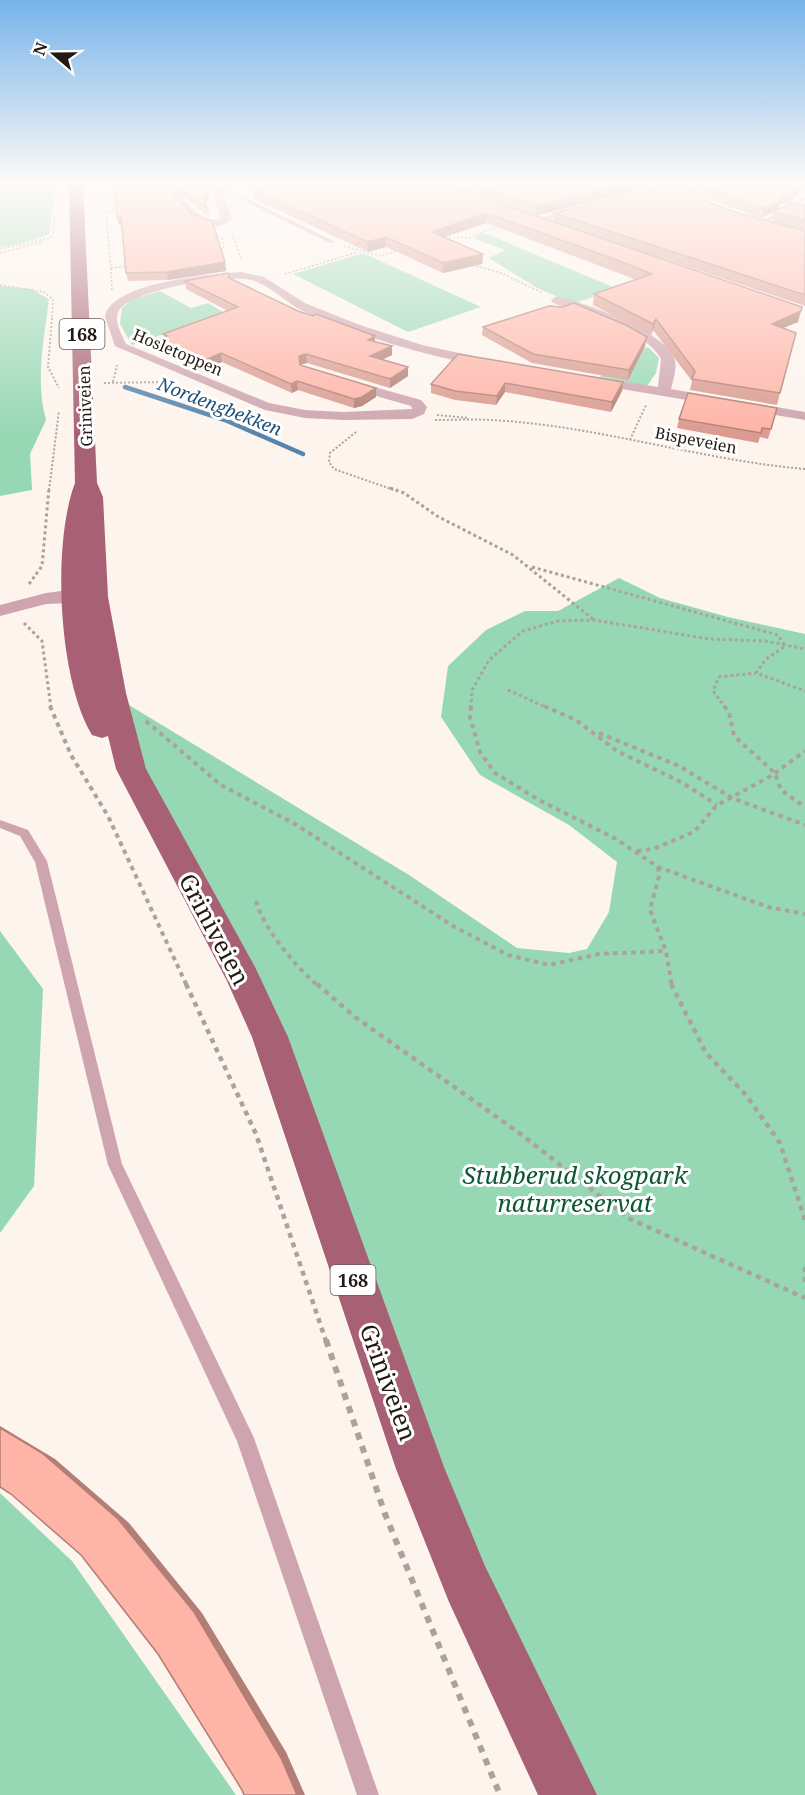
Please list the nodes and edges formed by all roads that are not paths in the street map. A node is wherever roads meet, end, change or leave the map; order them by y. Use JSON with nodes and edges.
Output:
{"nodes":[{"id":1,"x":79,"y":269,"type":"edge"},
{"id":2,"x":557,"y":300,"type":"road end"},
{"id":3,"x":497,"y":365,"type":"edge"},
{"id":4,"x":328,"y":377,"type":"edge"},
{"id":5,"x":573,"y":378,"type":"edge"},
{"id":6,"x":657,"y":391,"type":"junction"},
{"id":7,"x":805,"y":416,"type":"edge"},
{"id":8,"x":81,"y":600,"type":"junction"},
{"id":9,"x":0,"y":612,"type":"edge"},
{"id":10,"x":131,"y":769,"type":"junction"},
{"id":11,"x":0,"y":824,"type":"edge"},
{"id":12,"x":368,"y":1795,"type":"edge"},
{"id":13,"x":568,"y":1795,"type":"edge"}],
"edges":[{"from":1,"to":8,"type":"main road","name":"Griniveien","number":"168"},
{"from":2,"to":6,"type":"street"},
{"from":3,"to":4,"type":"street","name":"Hosletoppen"},
{"from":5,"to":6,"type":"street"},
{"from":6,"to":7,"type":"street"},
{"from":8,"to":9,"type":"street"},
{"from":8,"to":10,"type":"main road","name":"Griniveien","number":"168"},
{"from":8,"to":10,"type":"main road","name":"Griniveien","number":"168"},
{"from":10,"to":13,"type":"main road","name":"Griniveien","number":"168"},
{"from":11,"to":12,"type":"lane"}]}
